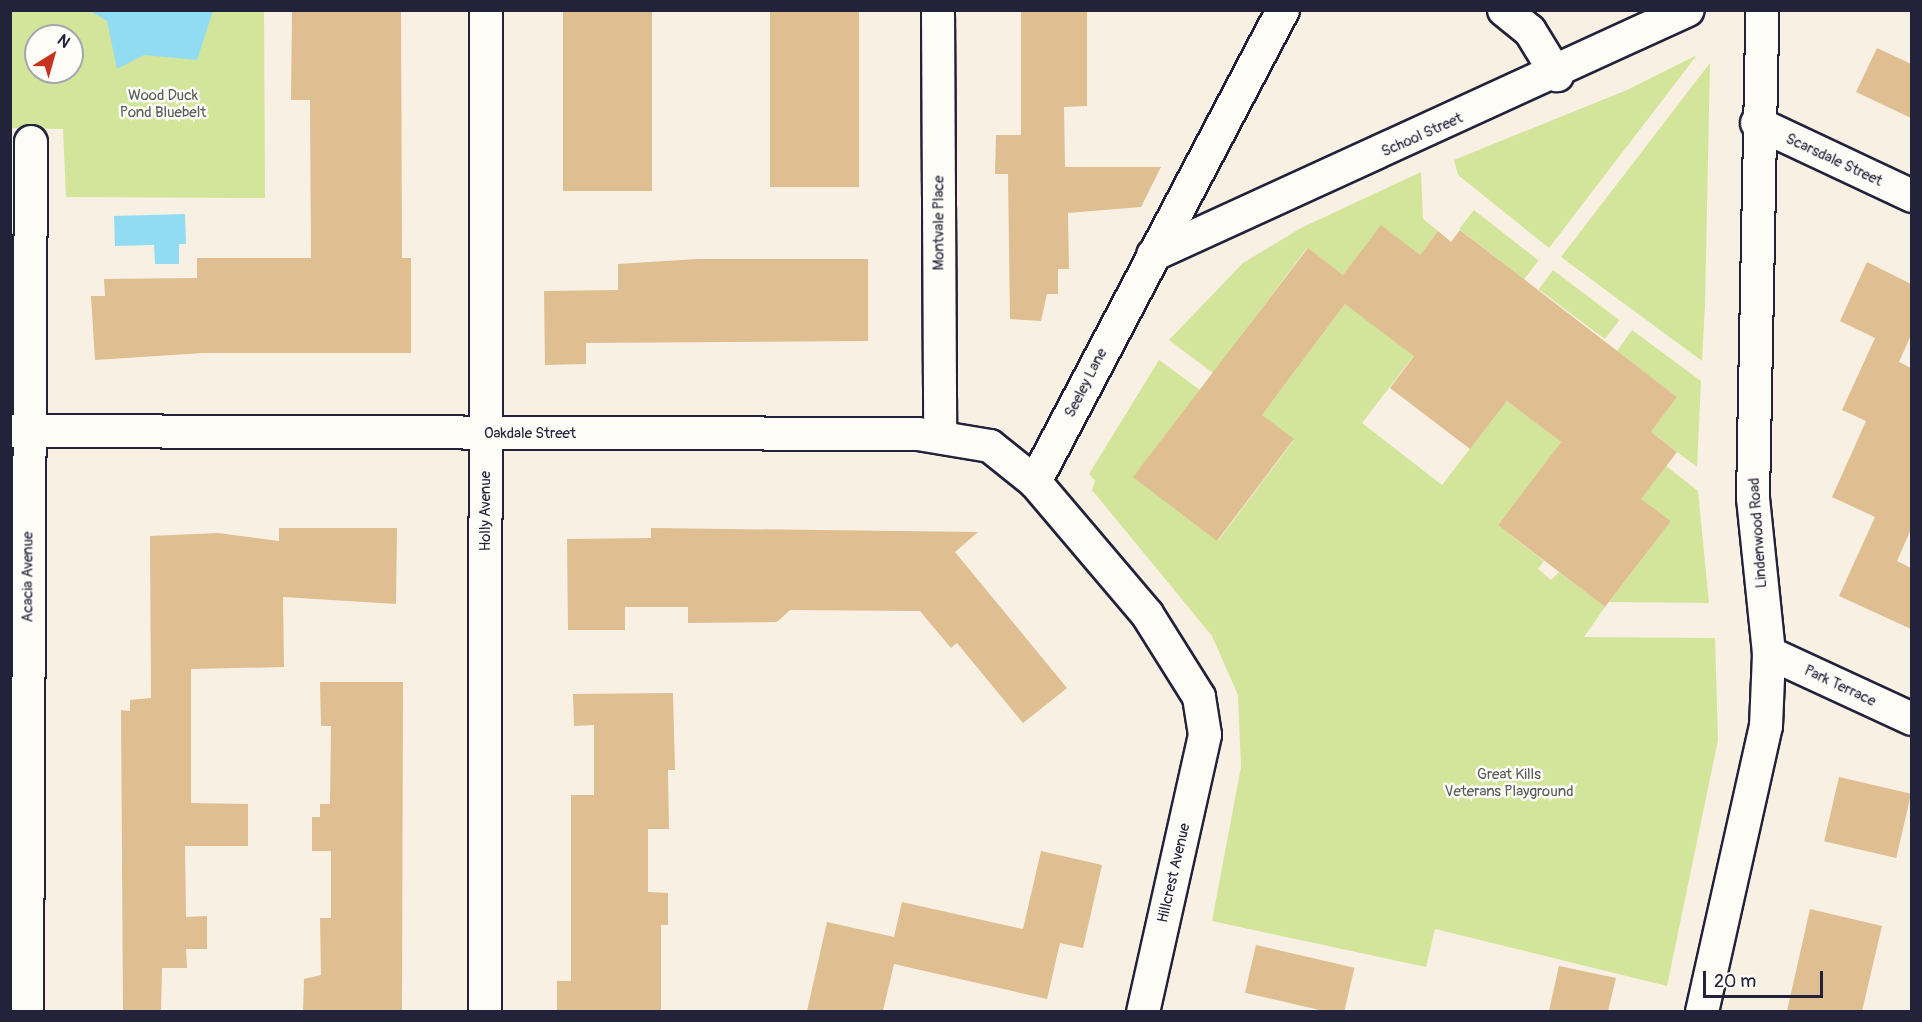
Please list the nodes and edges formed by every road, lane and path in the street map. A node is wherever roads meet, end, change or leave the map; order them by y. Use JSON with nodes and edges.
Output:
{"nodes":[{"id":1,"x":486,"y":10,"type":"edge"},
{"id":2,"x":938,"y":10,"type":"edge"},
{"id":3,"x":1283,"y":10,"type":"edge"},
{"id":4,"x":1504,"y":10,"type":"edge"},
{"id":5,"x":1688,"y":10,"type":"edge"},
{"id":6,"x":1762,"y":10,"type":"edge"},
{"id":7,"x":1557,"y":75,"type":"junction"},
{"id":8,"x":1757,"y":123,"type":"junction"},
{"id":9,"x":31,"y":142,"type":"dead end"},
{"id":10,"x":1911,"y":196,"type":"edge"},
{"id":11,"x":1154,"y":255,"type":"junction"},
{"id":12,"x":19,"y":431,"type":"edge"},
{"id":13,"x":486,"y":434,"type":"junction"},
{"id":14,"x":940,"y":435,"type":"junction"},
{"id":15,"x":1035,"y":482,"type":"junction"},
{"id":16,"x":1769,"y":653,"type":"junction"},
{"id":17,"x":1911,"y":719,"type":"edge"},
{"id":18,"x":27,"y":1011,"type":"edge"},
{"id":19,"x":485,"y":1011,"type":"edge"},
{"id":20,"x":1143,"y":1011,"type":"edge"},
{"id":21,"x":1702,"y":1011,"type":"edge"}],
"edges":[{"from":1,"to":13,"type":"street","name":"Holly Avenue"},
{"from":2,"to":14,"type":"street","name":"Montvale Place"},
{"from":3,"to":11,"type":"street","name":"Seeley Lane"},
{"from":4,"to":7,"type":"street"},
{"from":5,"to":7,"type":"street","name":"School Street"},
{"from":6,"to":8,"type":"street","name":"Lindenwood Road"},
{"from":7,"to":11,"type":"street","name":"School Street"},
{"from":8,"to":10,"type":"street","name":"Scarsdale Street"},
{"from":8,"to":16,"type":"street","name":"Lindenwood Road"},
{"from":9,"to":12,"type":"street","name":"Acacia Avenue"},
{"from":11,"to":15,"type":"street","name":"Seeley Lane"},
{"from":12,"to":13,"type":"street","name":"Oakdale Street"},
{"from":12,"to":18,"type":"street","name":"Acacia Avenue"},
{"from":13,"to":14,"type":"street","name":"Oakdale Street"},
{"from":13,"to":19,"type":"street","name":"Holly Avenue"},
{"from":14,"to":15,"type":"street","name":"Oakdale Street"},
{"from":15,"to":20,"type":"street","name":"Hillcrest Avenue"},
{"from":16,"to":17,"type":"street","name":"Park Terrace"},
{"from":16,"to":21,"type":"street","name":"Lindenwood Road"}]}
